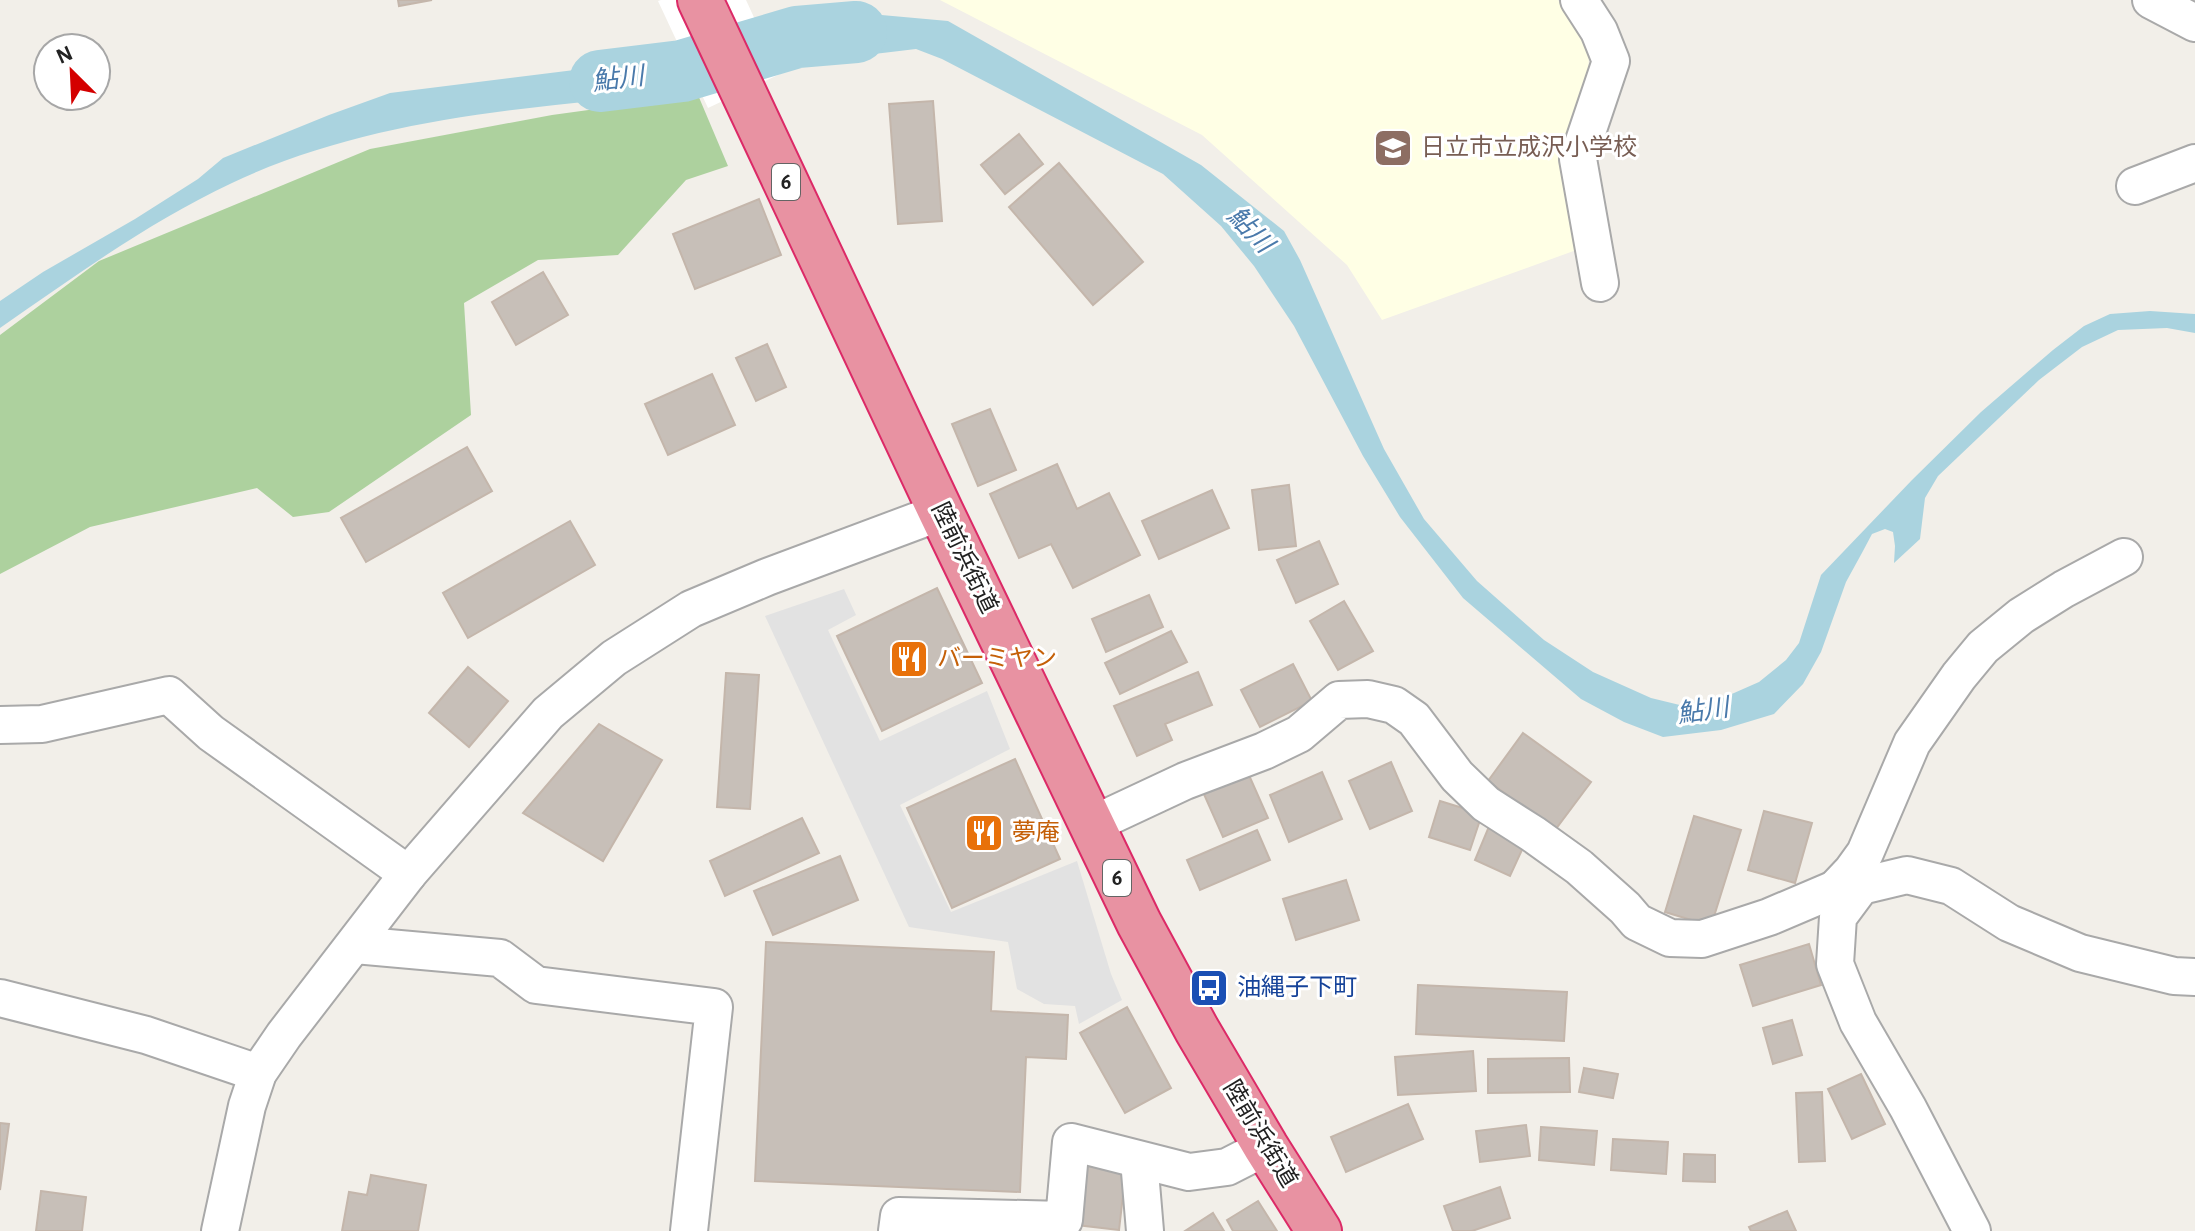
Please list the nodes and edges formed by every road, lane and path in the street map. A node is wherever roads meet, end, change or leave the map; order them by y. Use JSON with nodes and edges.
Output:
{"nodes":[{"id":1,"x":700,"y":0,"type":"edge"},
{"id":2,"x":1579,"y":0,"type":"edge"},
{"id":3,"x":2151,"y":0,"type":"edge"},
{"id":4,"x":2195,"y":23,"type":"edge"},
{"id":5,"x":2195,"y":163,"type":"edge"},
{"id":6,"x":2135,"y":186,"type":"dead end"},
{"id":7,"x":1600,"y":283,"type":"dead end"},
{"id":8,"x":941,"y":512,"type":"junction"},
{"id":9,"x":2124,"y":557,"type":"dead end"},
{"id":10,"x":0,"y":725,"type":"edge"},
{"id":11,"x":1091,"y":825,"type":"junction"},
{"id":12,"x":408,"y":874,"type":"junction"},
{"id":13,"x":1848,"y":887,"type":"junction"},
{"id":14,"x":355,"y":945,"type":"junction"},
{"id":15,"x":2195,"y":977,"type":"edge"},
{"id":16,"x":0,"y":998,"type":"edge"},
{"id":17,"x":258,"y":1073,"type":"junction"},
{"id":18,"x":1266,"y":1147,"type":"junction"},
{"id":19,"x":1139,"y":1160,"type":"junction"},
{"id":20,"x":220,"y":1231,"type":"edge"},
{"id":21,"x":689,"y":1231,"type":"edge"},
{"id":22,"x":897,"y":1231,"type":"edge"},
{"id":23,"x":1145,"y":1231,"type":"edge"},
{"id":24,"x":1319,"y":1231,"type":"edge"},
{"id":25,"x":1972,"y":1231,"type":"edge"}],
"edges":[{"from":1,"to":8,"type":"highway","name":"陸前浜街道","number":"6"},
{"from":2,"to":7,"type":"street"},
{"from":3,"to":4,"type":"street"},
{"from":5,"to":6,"type":"street"},
{"from":8,"to":11,"type":"highway","name":"陸前浜街道","number":"6"},
{"from":8,"to":12,"type":"street"},
{"from":9,"to":13,"type":"street"},
{"from":10,"to":12,"type":"street"},
{"from":11,"to":13,"type":"street"},
{"from":11,"to":18,"type":"highway","name":"陸前浜街道","number":"6"},
{"from":12,"to":14,"type":"street"},
{"from":13,"to":15,"type":"street"},
{"from":13,"to":25,"type":"street"},
{"from":14,"to":17,"type":"street"},
{"from":14,"to":21,"type":"street"},
{"from":16,"to":17,"type":"street"},
{"from":17,"to":20,"type":"street"},
{"from":18,"to":19,"type":"street"},
{"from":18,"to":24,"type":"highway","name":"陸前浜街道","number":"6"},
{"from":19,"to":22,"type":"street"},
{"from":19,"to":23,"type":"street"}]}
